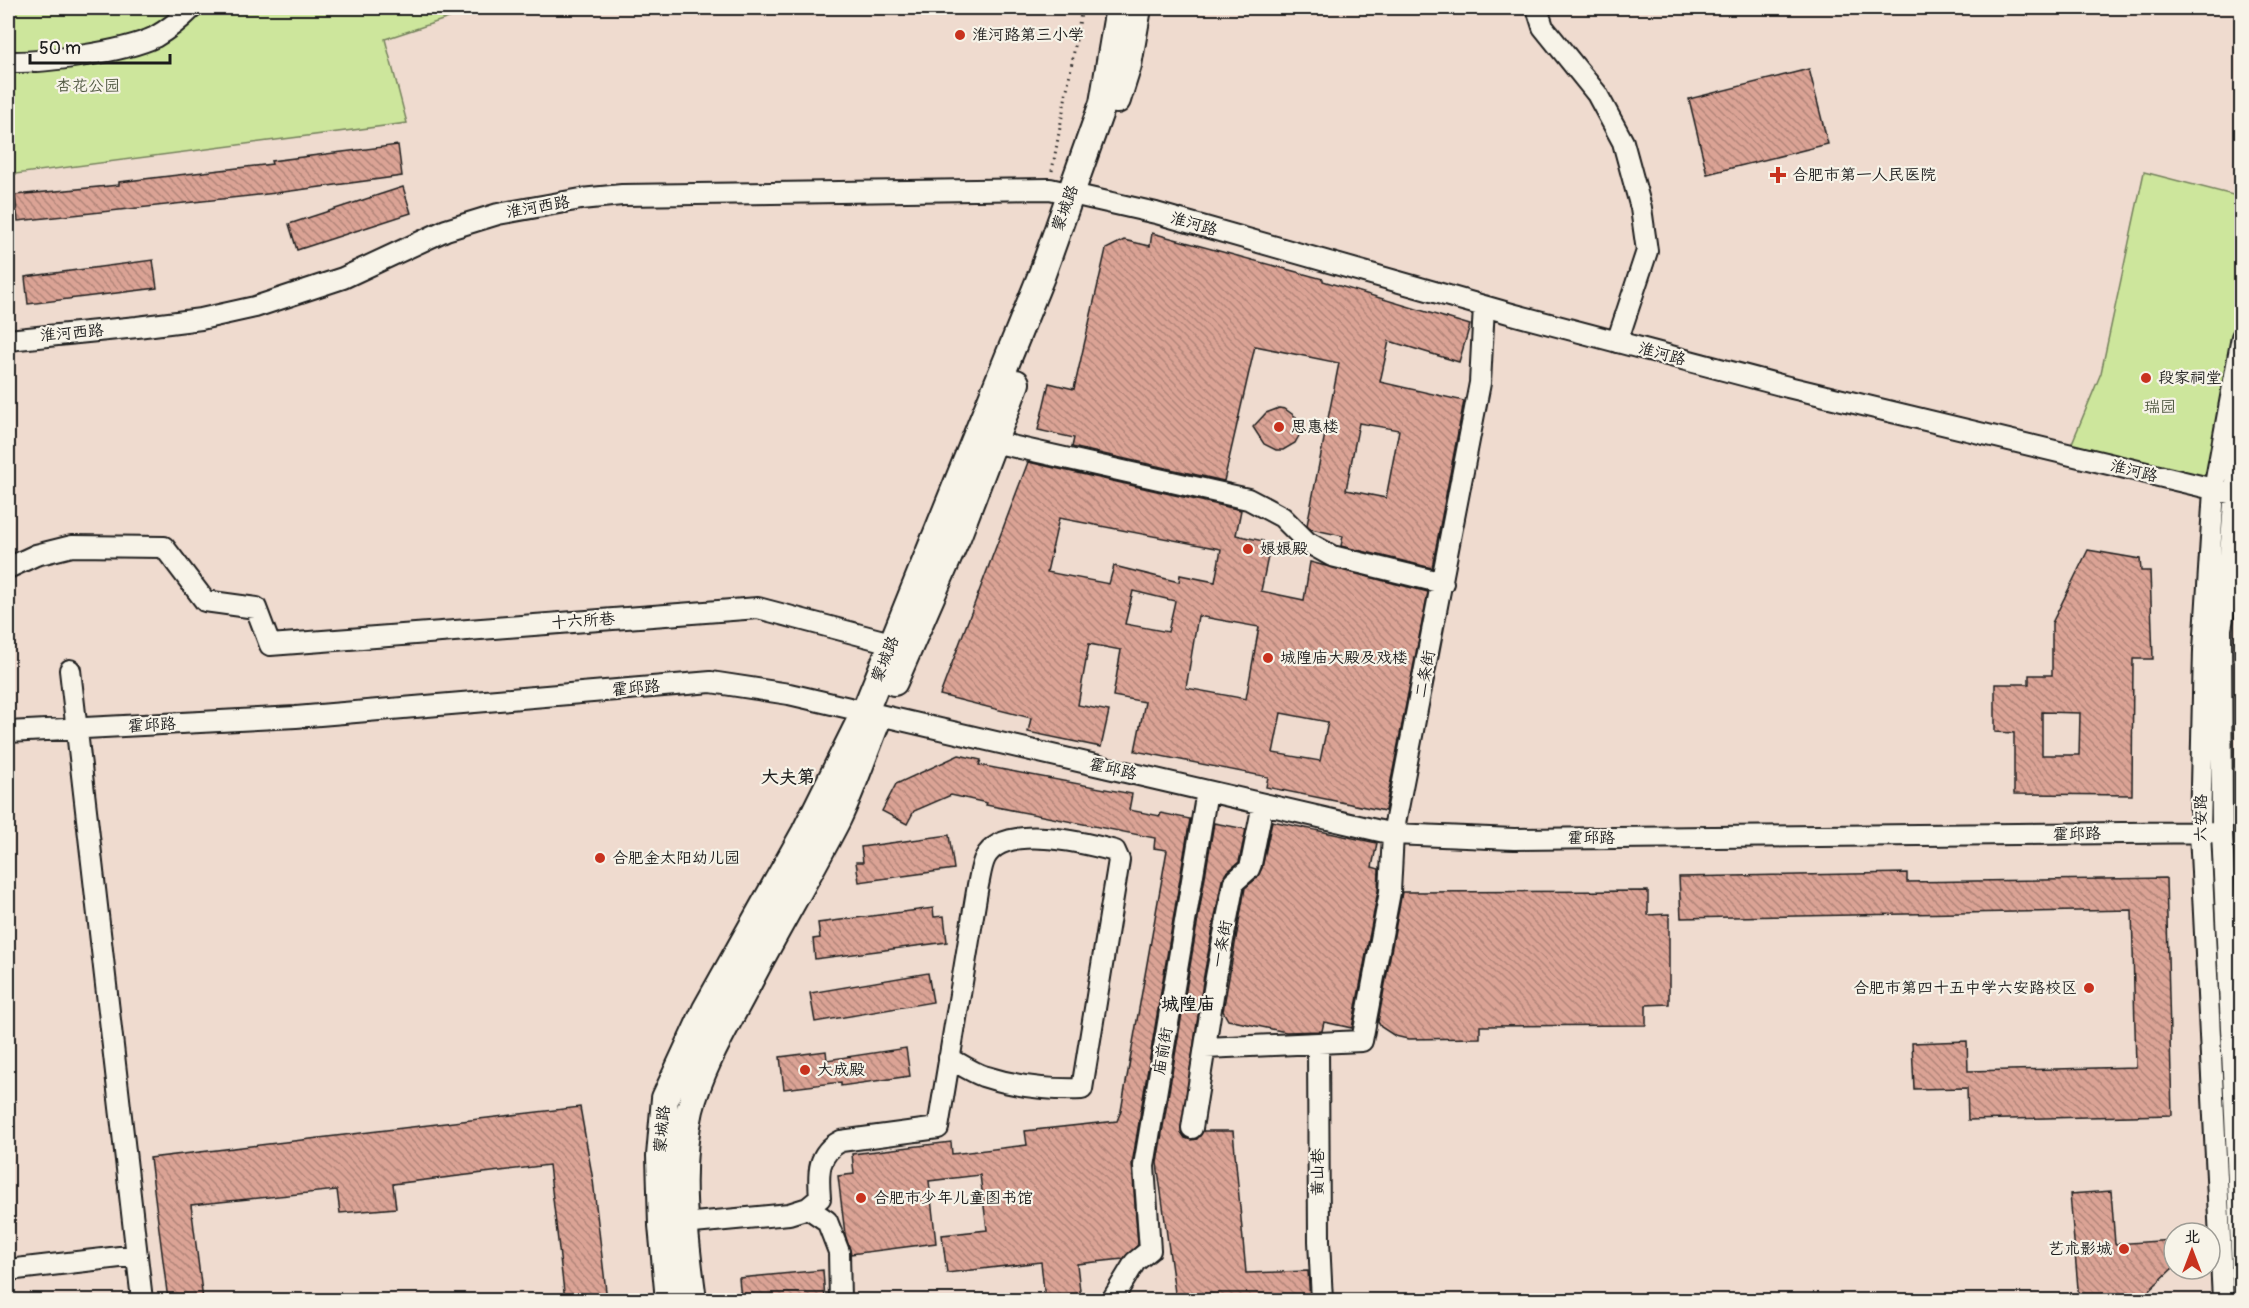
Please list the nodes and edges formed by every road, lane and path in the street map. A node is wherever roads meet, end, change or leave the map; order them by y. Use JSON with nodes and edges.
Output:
{"nodes":[{"id":1,"x":192,"y":8,"type":"edge"},
{"id":2,"x":1082,"y":8,"type":"edge"},
{"id":3,"x":1119,"y":8,"type":"edge"},
{"id":4,"x":1138,"y":8,"type":"edge"},
{"id":5,"x":1537,"y":8,"type":"edge"},
{"id":6,"x":8,"y":62,"type":"edge"},
{"id":7,"x":1069,"y":194,"type":"junction"},
{"id":8,"x":1484,"y":306,"type":"junction"},
{"id":9,"x":2241,"y":338,"type":"edge"},
{"id":10,"x":8,"y":340,"type":"edge"},
{"id":11,"x":1617,"y":342,"type":"junction"},
{"id":12,"x":2241,"y":434,"type":"edge"},
{"id":13,"x":993,"y":442,"type":"junction"},
{"id":14,"x":2214,"y":490,"type":"junction"},
{"id":15,"x":2238,"y":495,"type":"edge"},
{"id":16,"x":8,"y":568,"type":"edge"},
{"id":17,"x":1443,"y":583,"type":"junction"},
{"id":18,"x":891,"y":643,"type":"junction"},
{"id":19,"x":70,"y":670,"type":"dead end"},
{"id":20,"x":872,"y":713,"type":"junction"},
{"id":21,"x":76,"y":728,"type":"junction"},
{"id":22,"x":8,"y":732,"type":"edge"},
{"id":23,"x":1207,"y":791,"type":"junction"},
{"id":24,"x":1263,"y":804,"type":"junction"},
{"id":25,"x":2200,"y":832,"type":"junction"},
{"id":26,"x":2222,"y":832,"type":"junction"},
{"id":27,"x":1393,"y":834,"type":"junction"},
{"id":28,"x":2235,"y":977,"type":"edge"},
{"id":29,"x":2207,"y":978,"type":"junction"},
{"id":30,"x":1318,"y":1043,"type":"junction"},
{"id":31,"x":1204,"y":1048,"type":"junction"},
{"id":32,"x":950,"y":1058,"type":"junction"},
{"id":33,"x":1192,"y":1128,"type":"dead end"},
{"id":34,"x":808,"y":1208,"type":"junction"},
{"id":35,"x":683,"y":1224,"type":"junction"},
{"id":36,"x":137,"y":1254,"type":"junction"},
{"id":37,"x":2241,"y":1268,"type":"edge"},
{"id":38,"x":8,"y":1270,"type":"edge"},
{"id":39,"x":142,"y":1300,"type":"edge"},
{"id":40,"x":669,"y":1300,"type":"edge"},
{"id":41,"x":693,"y":1300,"type":"edge"},
{"id":42,"x":840,"y":1300,"type":"edge"},
{"id":43,"x":1112,"y":1300,"type":"edge"},
{"id":44,"x":1322,"y":1300,"type":"edge"},
{"id":45,"x":2223,"y":1300,"type":"edge"}],
"edges":[{"from":1,"to":6,"type":"street"},
{"from":2,"to":7,"type":"path"},
{"from":3,"to":7,"type":"main road","name":"蒙城路"},
{"from":4,"to":7,"type":"main road","name":"蒙城路"},
{"from":5,"to":11,"type":"street"},
{"from":7,"to":8,"type":"street","name":"淮河路"},
{"from":7,"to":10,"type":"street","name":"淮河西路"},
{"from":7,"to":13,"type":"main road","name":"蒙城路"},
{"from":7,"to":18,"type":"main road","name":"蒙城路"},
{"from":8,"to":11,"type":"street","name":"淮河路"},
{"from":8,"to":17,"type":"street","name":"二条街"},
{"from":9,"to":14,"type":"street","name":"六安路"},
{"from":11,"to":14,"type":"street","name":"淮河路"},
{"from":12,"to":15,"type":"street","name":"六安路"},
{"from":13,"to":17,"type":"street"},
{"from":13,"to":20,"type":"main road","name":"蒙城路"},
{"from":14,"to":15,"type":"street","name":"淮河路"},
{"from":14,"to":25,"type":"street","name":"六安路"},
{"from":15,"to":26,"type":"street","name":"六安路"},
{"from":16,"to":18,"type":"street","name":"十六所巷"},
{"from":17,"to":27,"type":"street","name":"二条街"},
{"from":18,"to":20,"type":"main road","name":"蒙城路"},
{"from":19,"to":21,"type":"street"},
{"from":20,"to":21,"type":"street","name":"霍邱路"},
{"from":20,"to":23,"type":"street","name":"霍邱路"},
{"from":20,"to":35,"type":"main road","name":"蒙城路"},
{"from":20,"to":40,"type":"main road","name":"蒙城路"},
{"from":21,"to":22,"type":"street","name":"霍邱路"},
{"from":21,"to":36,"type":"street"},
{"from":23,"to":24,"type":"street","name":"霍邱路"},
{"from":23,"to":43,"type":"street","name":"庙前街"},
{"from":24,"to":27,"type":"street","name":"霍邱路"},
{"from":24,"to":31,"type":"street","name":"一条街"},
{"from":25,"to":26,"type":"street","name":"霍邱路"},
{"from":25,"to":27,"type":"street","name":"霍邱路"},
{"from":25,"to":29,"type":"street","name":"六安路"},
{"from":26,"to":28,"type":"street","name":"六安路"},
{"from":27,"to":30,"type":"street","name":"二条街"},
{"from":28,"to":29,"type":"street"},
{"from":28,"to":37,"type":"street","name":"六安路"},
{"from":29,"to":45,"type":"street","name":"六安路"},
{"from":30,"to":31,"type":"street"},
{"from":30,"to":44,"type":"street","name":"黄山巷"},
{"from":31,"to":33,"type":"street","name":"一条街"},
{"from":32,"to":32,"type":"street"},
{"from":32,"to":34,"type":"street"},
{"from":34,"to":35,"type":"street"},
{"from":34,"to":42,"type":"street"},
{"from":35,"to":41,"type":"main road","name":"蒙城路"},
{"from":36,"to":38,"type":"street"},
{"from":36,"to":39,"type":"street"}]}
